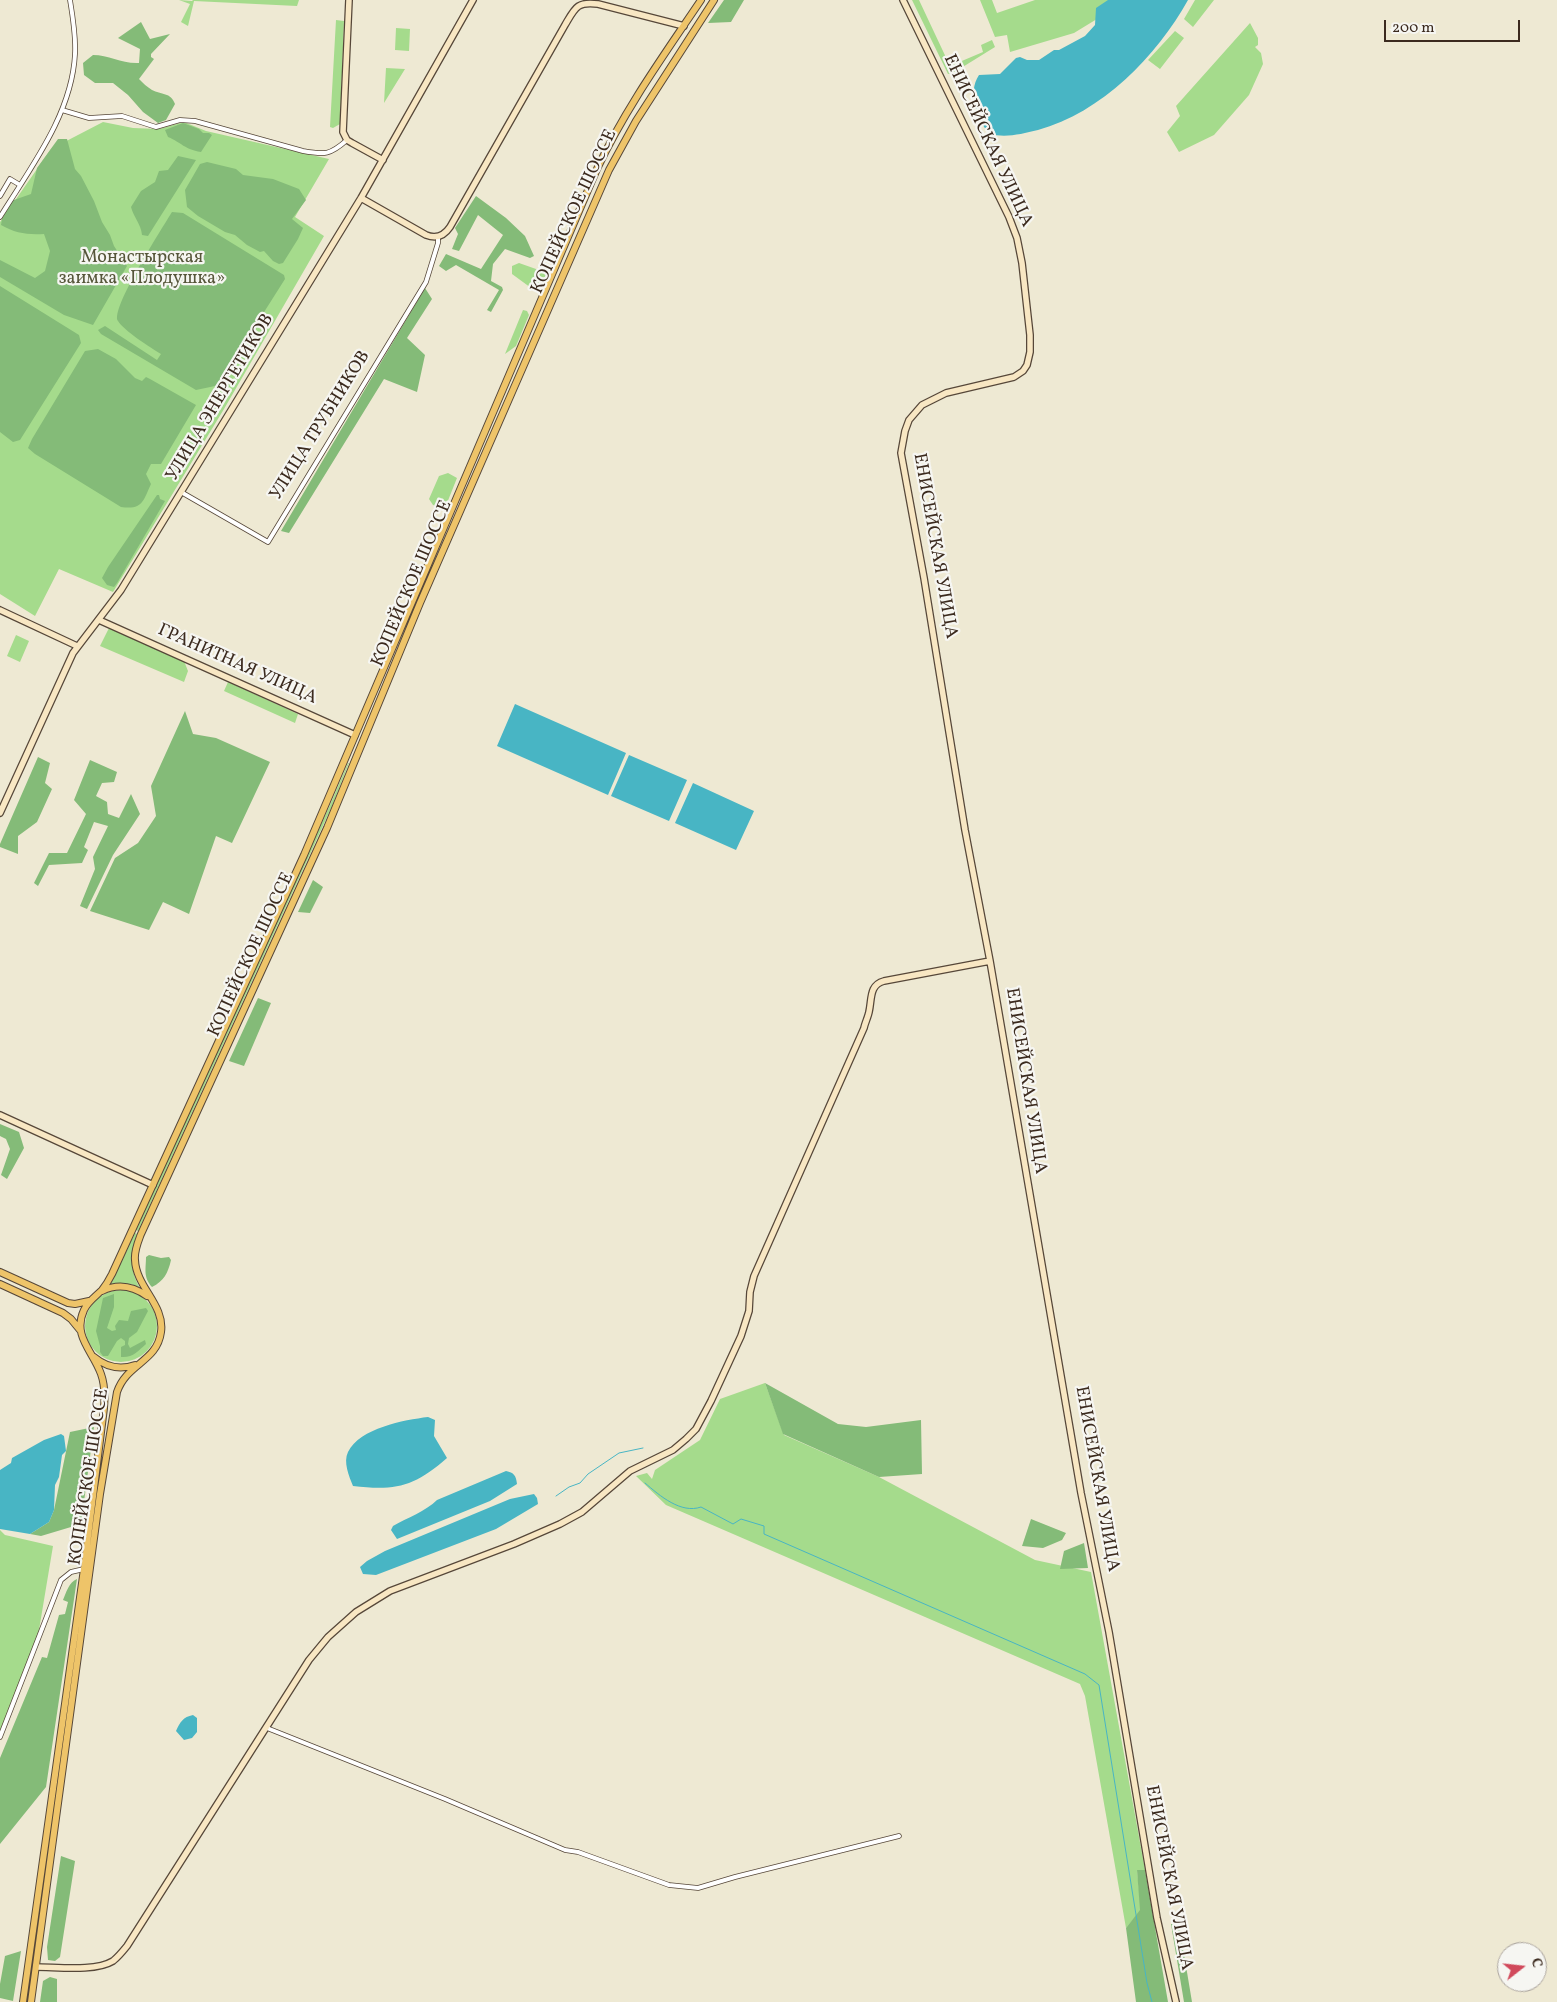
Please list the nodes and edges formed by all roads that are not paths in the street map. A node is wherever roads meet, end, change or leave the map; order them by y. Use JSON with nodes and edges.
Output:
{"nodes":[{"id":1,"x":70,"y":0,"type":"edge"},
{"id":2,"x":349,"y":0,"type":"edge"},
{"id":3,"x":474,"y":0,"type":"edge"},
{"id":4,"x":701,"y":0,"type":"edge"},
{"id":5,"x":714,"y":0,"type":"edge"},
{"id":6,"x":903,"y":0,"type":"edge"},
{"id":7,"x":684,"y":26,"type":"junction"},
{"id":8,"x":695,"y":29,"type":"junction"},
{"id":9,"x":62,"y":110,"type":"junction"},
{"id":10,"x":347,"y":140,"type":"junction"},
{"id":11,"x":383,"y":160,"type":"junction"},
{"id":12,"x":20,"y":185,"type":"junction"},
{"id":13,"x":0,"y":196,"type":"edge"},
{"id":14,"x":361,"y":198,"type":"junction"},
{"id":15,"x":0,"y":217,"type":"edge"},
{"id":16,"x":438,"y":236,"type":"junction"},
{"id":17,"x":485,"y":431,"type":"junction"},
{"id":18,"x":493,"y":434,"type":"junction"},
{"id":19,"x":473,"y":460,"type":"junction"},
{"id":20,"x":481,"y":463,"type":"junction"},
{"id":21,"x":181,"y":492,"type":"junction"},
{"id":22,"x":0,"y":610,"type":"edge"},
{"id":23,"x":99,"y":620,"type":"junction"},
{"id":24,"x":77,"y":646,"type":"junction"},
{"id":25,"x":355,"y":735,"type":"junction"},
{"id":26,"x":364,"y":739,"type":"junction"},
{"id":27,"x":3,"y":799,"type":"edge"},
{"id":28,"x":0,"y":813,"type":"edge"},
{"id":29,"x":990,"y":961,"type":"junction"},
{"id":30,"x":0,"y":1115,"type":"edge"},
{"id":31,"x":153,"y":1185,"type":"junction"},
{"id":32,"x":0,"y":1272,"type":"edge"},
{"id":33,"x":0,"y":1284,"type":"edge"},
{"id":34,"x":101,"y":1292,"type":"junction"},
{"id":35,"x":90,"y":1301,"type":"junction"},
{"id":36,"x":154,"y":1304,"type":"junction"},
{"id":37,"x":80,"y":1330,"type":"junction"},
{"id":38,"x":91,"y":1354,"type":"junction"},
{"id":39,"x":135,"y":1365,"type":"junction"},
{"id":40,"x":84,"y":1569,"type":"junction"},
{"id":41,"x":267,"y":1728,"type":"junction"},
{"id":42,"x":0,"y":1737,"type":"edge"},
{"id":43,"x":899,"y":1836,"type":"dead end"},
{"id":44,"x":29,"y":1966,"type":"junction"},
{"id":45,"x":36,"y":1967,"type":"junction"},
{"id":46,"x":23,"y":2002,"type":"edge"},
{"id":47,"x":31,"y":2002,"type":"edge"},
{"id":48,"x":1176,"y":2002,"type":"edge"}],
"edges":[{"from":1,"to":9,"type":"street"},
{"from":2,"to":10,"type":"street"},
{"from":3,"to":11,"type":"street","name":"УЛИЦА ЭНЕРГЕТИКОВ"},
{"from":4,"to":7,"type":"main road","name":"КОПЕЙСКОЕ ШОССЕ"},
{"from":5,"to":8,"type":"main road","name":"КОПЕЙСКОЕ ШОССЕ"},
{"from":6,"to":29,"type":"street","name":"ЕНИСЕЙСКАЯ УЛИЦА"},
{"from":7,"to":8,"type":"main road"},
{"from":7,"to":16,"type":"street"},
{"from":7,"to":17,"type":"main road","name":"КОПЕЙСКОЕ ШОССЕ"},
{"from":8,"to":18,"type":"main road","name":"КОПЕЙСКОЕ ШОССЕ"},
{"from":9,"to":10,"type":"street"},
{"from":9,"to":12,"type":"street"},
{"from":10,"to":11,"type":"street"},
{"from":11,"to":14,"type":"street","name":"УЛИЦА ЭНЕРГЕТИКОВ"},
{"from":12,"to":13,"type":"street"},
{"from":12,"to":15,"type":"street"},
{"from":14,"to":16,"type":"street"},
{"from":14,"to":21,"type":"street","name":"УЛИЦА ЭНЕРГЕТИКОВ"},
{"from":16,"to":21,"type":"street","name":"УЛИЦА ТРУБНИКОВ"},
{"from":17,"to":18,"type":"main road"},
{"from":17,"to":19,"type":"main road","name":"КОПЕЙСКОЕ ШОССЕ"},
{"from":18,"to":20,"type":"main road","name":"КОПЕЙСКОЕ ШОССЕ"},
{"from":19,"to":20,"type":"main road"},
{"from":19,"to":25,"type":"main road","name":"КОПЕЙСКОЕ ШОССЕ"},
{"from":20,"to":26,"type":"main road","name":"КОПЕЙСКОЕ ШОССЕ"},
{"from":21,"to":23,"type":"street","name":"УЛИЦА ЭНЕРГЕТИКОВ"},
{"from":22,"to":24,"type":"street"},
{"from":23,"to":24,"type":"street","name":"УЛИЦА ЭНЕРГЕТИКОВ"},
{"from":23,"to":25,"type":"street","name":"ГРАНИТНАЯ УЛИЦА"},
{"from":24,"to":27,"type":"street","name":"УЛИЦА ЭНЕРГЕТИКОВ"},
{"from":25,"to":26,"type":"main road","name":"ГРАНИТНАЯ УЛИЦА"},
{"from":25,"to":31,"type":"main road","name":"КОПЕЙСКОЕ ШОССЕ"},
{"from":26,"to":36,"type":"main road","name":"КОПЕЙСКОЕ ШОССЕ"},
{"from":27,"to":28,"type":"street","name":"УЛИЦА ЭНЕРГЕТИКОВ"},
{"from":29,"to":41,"type":"street"},
{"from":29,"to":48,"type":"street","name":"ЕНИСЕЙСКАЯ УЛИЦА"},
{"from":30,"to":31,"type":"street"},
{"from":31,"to":34,"type":"main road","name":"КОПЕЙСКОЕ ШОССЕ"},
{"from":32,"to":35,"type":"main road"},
{"from":33,"to":37,"type":"main road"},
{"from":34,"to":35,"type":"main road","name":"КОПЕЙСКОЕ ШОССЕ"},
{"from":34,"to":36,"type":"main road"},
{"from":35,"to":37,"type":"main road","name":"КОПЕЙСКОЕ ШОССЕ"},
{"from":36,"to":39,"type":"main road","name":"КОПЕЙСКОЕ ШОССЕ"},
{"from":37,"to":38,"type":"main road","name":"КОПЕЙСКОЕ ШОССЕ"},
{"from":38,"to":39,"type":"main road"},
{"from":38,"to":40,"type":"main road","name":"КОПЕЙСКОЕ ШОССЕ"},
{"from":39,"to":45,"type":"main road","name":"КОПЕЙСКОЕ ШОССЕ"},
{"from":40,"to":42,"type":"street","name":"КОПЕЙСКОЕ ШОССЕ"},
{"from":40,"to":44,"type":"main road","name":"КОПЕЙСКОЕ ШОССЕ"},
{"from":41,"to":43,"type":"street"},
{"from":41,"to":45,"type":"street"},
{"from":44,"to":45,"type":"main road"},
{"from":44,"to":46,"type":"main road","name":"КОПЕЙСКОЕ ШОССЕ"},
{"from":45,"to":47,"type":"main road","name":"КОПЕЙСКОЕ ШОССЕ"}]}
